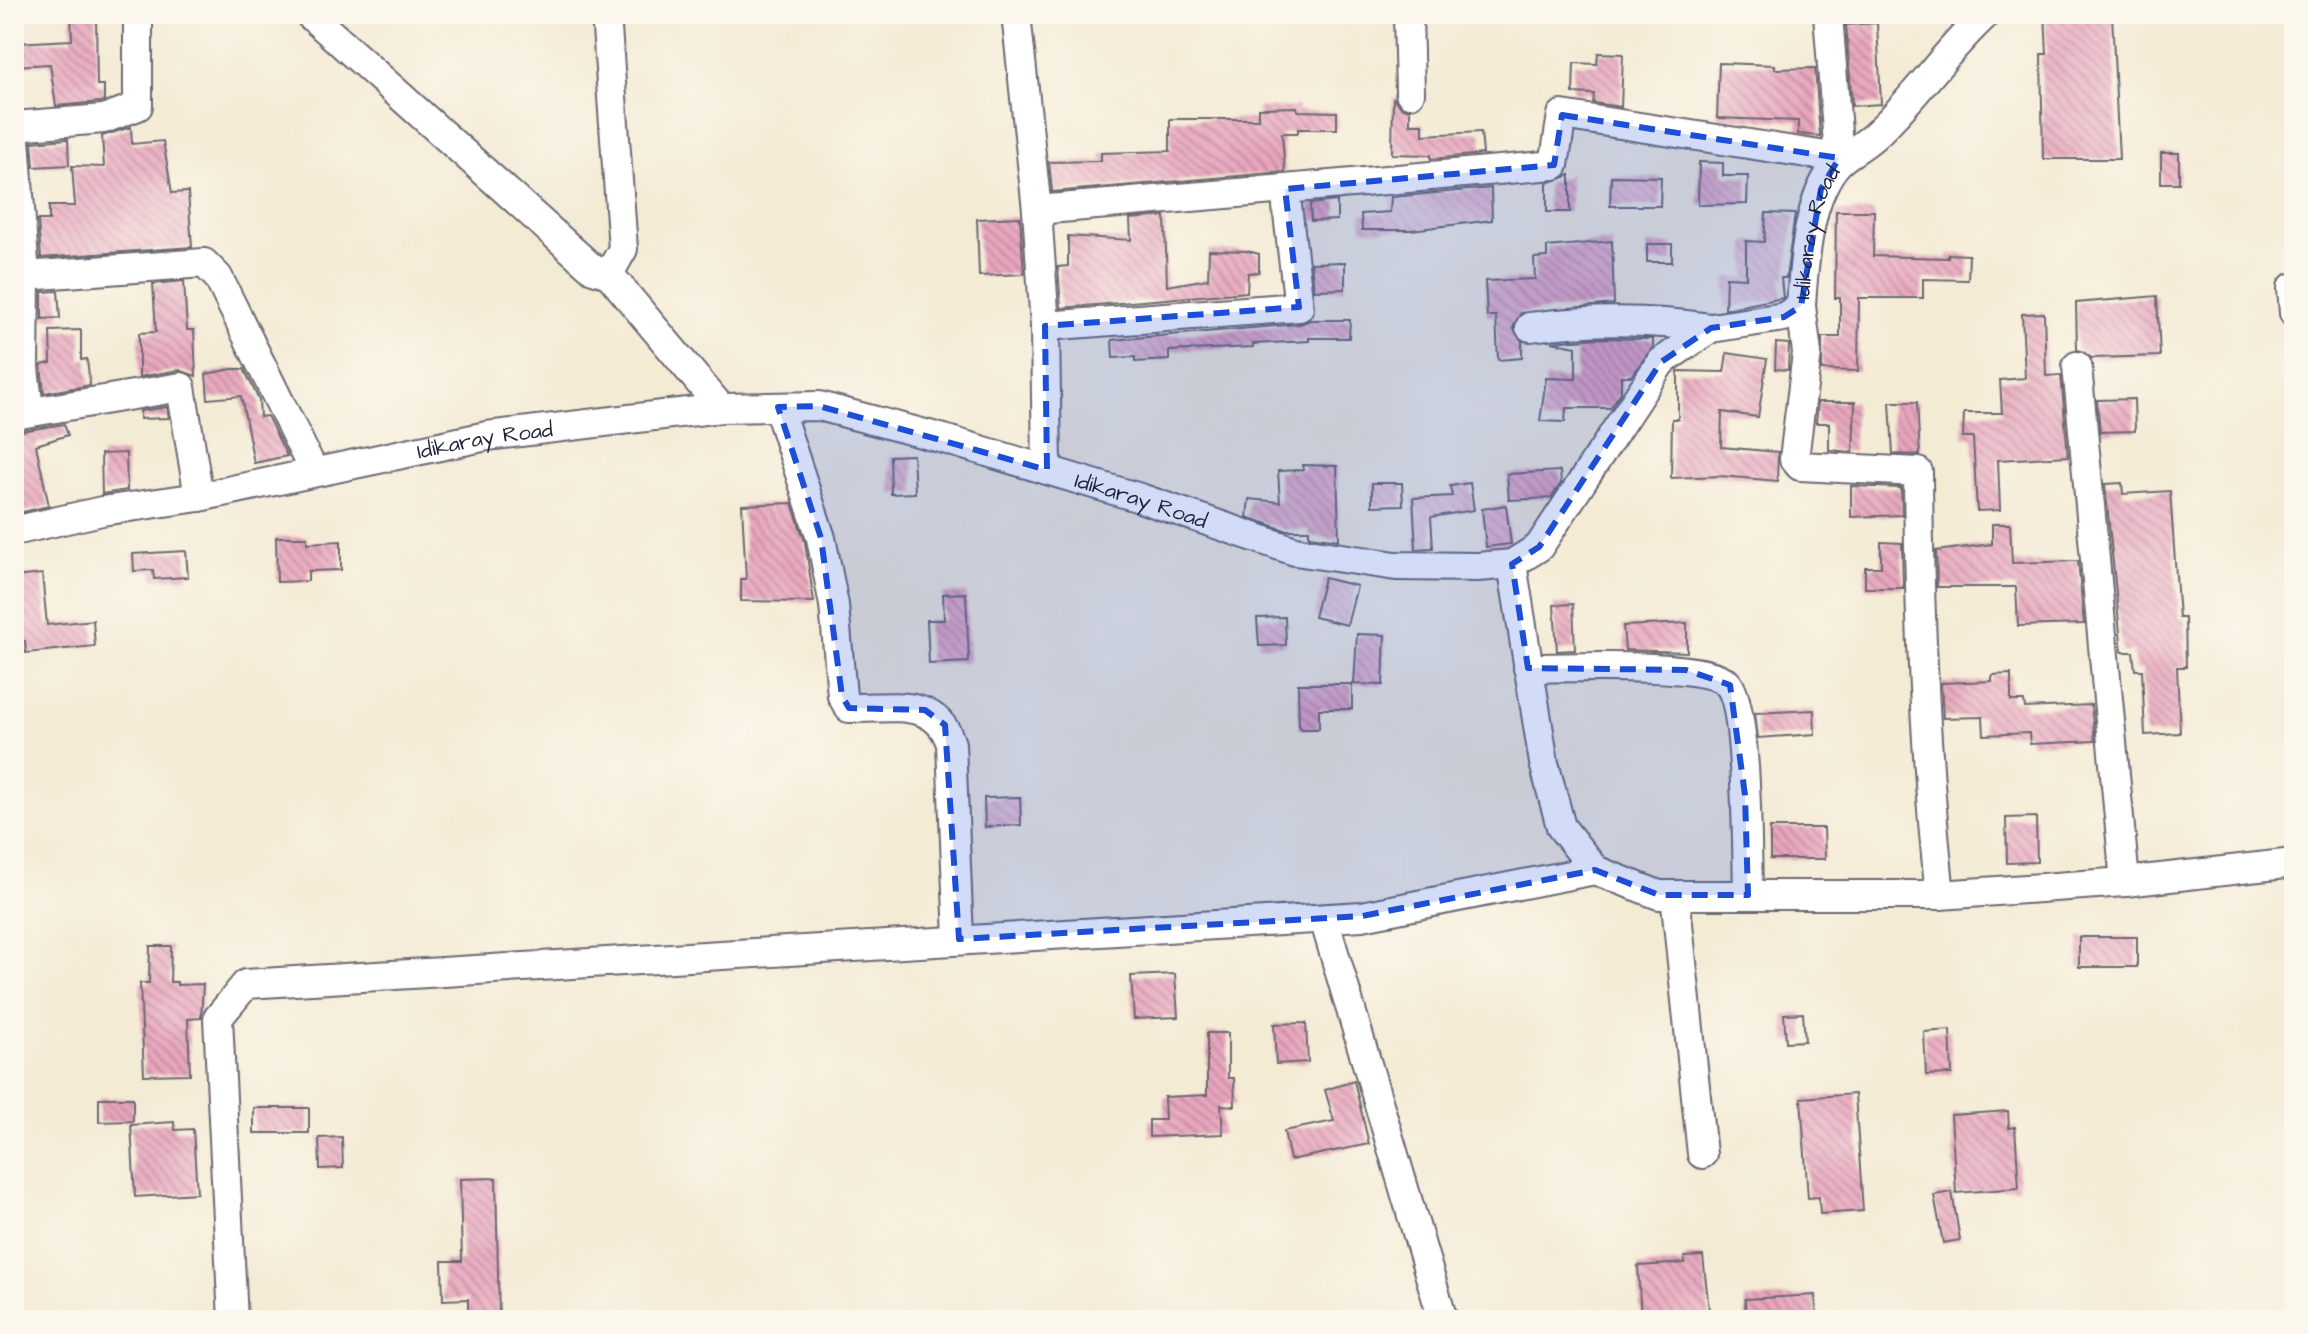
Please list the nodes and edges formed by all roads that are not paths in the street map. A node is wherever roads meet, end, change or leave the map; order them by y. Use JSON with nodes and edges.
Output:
{"nodes":[{"id":1,"x":138,"y":14,"type":"edge"},
{"id":2,"x":309,"y":14,"type":"edge"},
{"id":3,"x":606,"y":14,"type":"edge"},
{"id":4,"x":1016,"y":14,"type":"edge"},
{"id":5,"x":1408,"y":14,"type":"edge"},
{"id":6,"x":1828,"y":14,"type":"edge"},
{"id":7,"x":1986,"y":14,"type":"edge"},
{"id":8,"x":1410,"y":93,"type":"dead end"},
{"id":9,"x":1839,"y":158,"type":"junction"},
{"id":10,"x":1285,"y":189,"type":"junction"},
{"id":11,"x":1037,"y":210,"type":"junction"},
{"id":12,"x":609,"y":274,"type":"junction"},
{"id":13,"x":25,"y":276,"type":"junction"},
{"id":14,"x":1801,"y":306,"type":"junction"},
{"id":15,"x":1045,"y":326,"type":"junction"},
{"id":16,"x":1530,"y":327,"type":"dead end"},
{"id":17,"x":1711,"y":328,"type":"junction"},
{"id":18,"x":2077,"y":366,"type":"dead end"},
{"id":19,"x":778,"y":407,"type":"junction"},
{"id":20,"x":721,"y":408,"type":"junction"},
{"id":21,"x":21,"y":412,"type":"edge"},
{"id":22,"x":1047,"y":470,"type":"junction"},
{"id":23,"x":314,"y":472,"type":"junction"},
{"id":24,"x":199,"y":497,"type":"junction"},
{"id":25,"x":14,"y":531,"type":"edge"},
{"id":26,"x":1512,"y":564,"type":"junction"},
{"id":27,"x":1528,"y":668,"type":"junction"},
{"id":28,"x":2294,"y":863,"type":"edge"},
{"id":29,"x":1595,"y":870,"type":"junction"},
{"id":30,"x":2125,"y":882,"type":"junction"},
{"id":31,"x":1675,"y":895,"type":"junction"},
{"id":32,"x":1748,"y":895,"type":"junction"},
{"id":33,"x":1940,"y":895,"type":"junction"},
{"id":34,"x":1324,"y":919,"type":"junction"},
{"id":35,"x":959,"y":939,"type":"junction"},
{"id":36,"x":1702,"y":1154,"type":"dead end"},
{"id":37,"x":233,"y":1320,"type":"edge"},
{"id":38,"x":1443,"y":1320,"type":"edge"}],
"edges":[{"from":1,"to":13,"type":"street"},
{"from":2,"to":12,"type":"street"},
{"from":3,"to":12,"type":"street"},
{"from":4,"to":11,"type":"street"},
{"from":5,"to":8,"type":"street"},
{"from":6,"to":9,"type":"street"},
{"from":7,"to":9,"type":"street","name":"Idikaray Road"},
{"from":9,"to":10,"type":"street"},
{"from":9,"to":14,"type":"street","name":"Idikaray Road"},
{"from":10,"to":11,"type":"street"},
{"from":10,"to":15,"type":"street"},
{"from":11,"to":15,"type":"street"},
{"from":12,"to":20,"type":"street"},
{"from":13,"to":21,"type":"street"},
{"from":13,"to":23,"type":"street"},
{"from":14,"to":17,"type":"street","name":"Idikaray Road"},
{"from":14,"to":33,"type":"street"},
{"from":15,"to":22,"type":"street"},
{"from":16,"to":17,"type":"street"},
{"from":17,"to":26,"type":"street","name":"Idikaray Road"},
{"from":18,"to":30,"type":"street"},
{"from":19,"to":20,"type":"street","name":"Idikaray Road"},
{"from":19,"to":22,"type":"street","name":"Idikaray Road"},
{"from":19,"to":35,"type":"street"},
{"from":20,"to":23,"type":"street","name":"Idikaray Road"},
{"from":21,"to":24,"type":"street"},
{"from":22,"to":26,"type":"street","name":"Idikaray Road"},
{"from":23,"to":24,"type":"street","name":"Idikaray Road"},
{"from":24,"to":25,"type":"street","name":"Idikaray Road"},
{"from":26,"to":27,"type":"street"},
{"from":27,"to":29,"type":"street"},
{"from":27,"to":32,"type":"street"},
{"from":28,"to":30,"type":"street"},
{"from":29,"to":31,"type":"street"},
{"from":29,"to":34,"type":"street"},
{"from":30,"to":33,"type":"street"},
{"from":31,"to":32,"type":"street"},
{"from":31,"to":36,"type":"street"},
{"from":32,"to":33,"type":"street"},
{"from":34,"to":35,"type":"street"},
{"from":34,"to":38,"type":"street"},
{"from":35,"to":37,"type":"street"}]}
